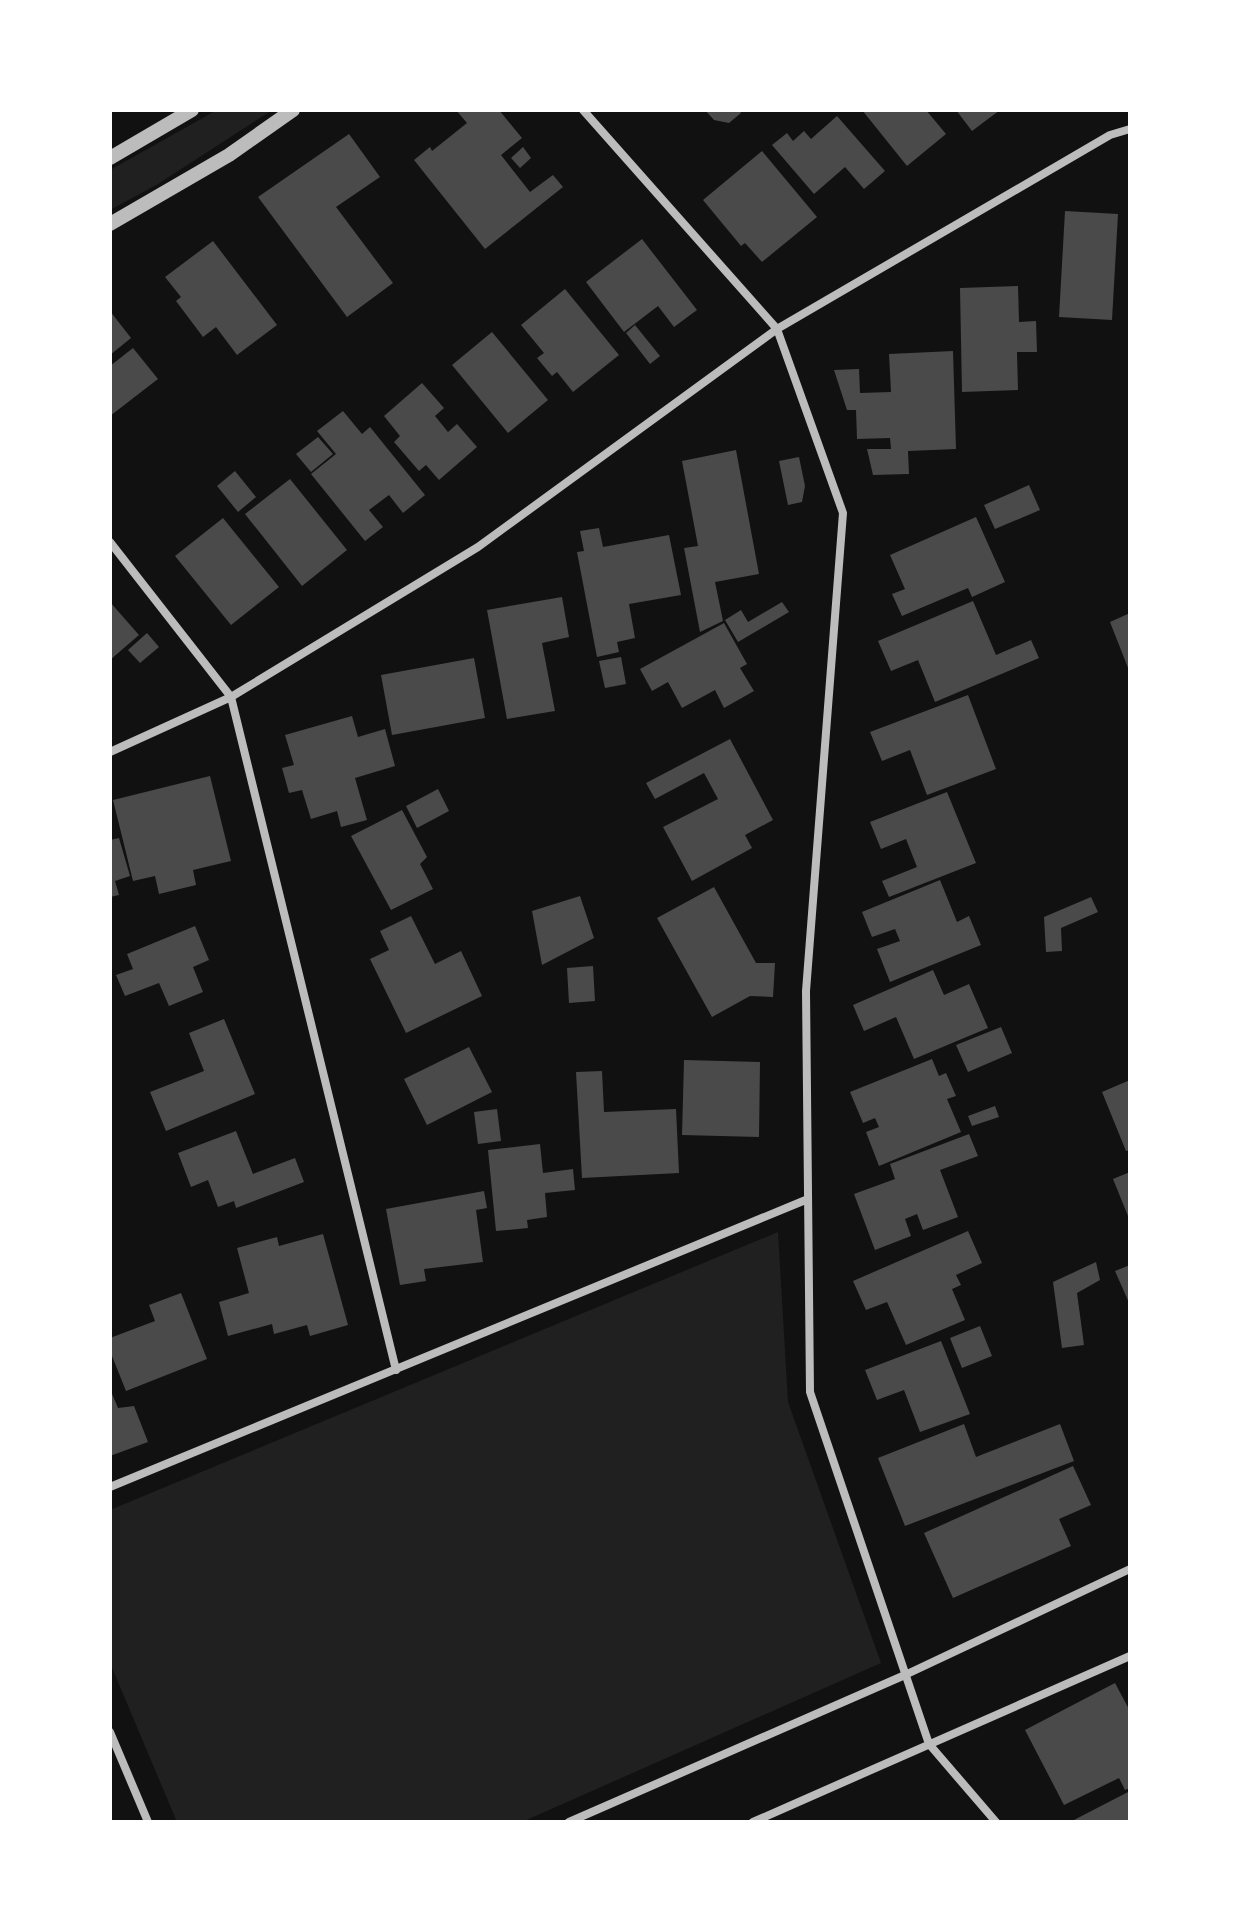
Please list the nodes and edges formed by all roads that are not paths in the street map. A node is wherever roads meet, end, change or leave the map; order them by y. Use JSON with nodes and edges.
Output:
{"nodes":[{"id":1,"x":192,"y":110,"type":"edge"},
{"id":2,"x":293,"y":110,"type":"edge"},
{"id":3,"x":583,"y":110,"type":"edge"},
{"id":4,"x":1130,"y":129,"type":"edge"},
{"id":5,"x":110,"y":158,"type":"edge"},
{"id":6,"x":110,"y":224,"type":"edge"},
{"id":7,"x":777,"y":329,"type":"junction"},
{"id":8,"x":110,"y":542,"type":"edge"},
{"id":9,"x":231,"y":697,"type":"junction"},
{"id":10,"x":110,"y":752,"type":"edge"},
{"id":11,"x":808,"y":1199,"type":"junction"},
{"id":12,"x":396,"y":1370,"type":"junction"},
{"id":13,"x":110,"y":1487,"type":"edge"},
{"id":14,"x":1130,"y":1569,"type":"edge"},
{"id":15,"x":1130,"y":1656,"type":"edge"},
{"id":16,"x":905,"y":1675,"type":"junction"},
{"id":17,"x":110,"y":1732,"type":"edge"},
{"id":18,"x":929,"y":1744,"type":"junction"},
{"id":19,"x":148,"y":1822,"type":"edge"},
{"id":20,"x":569,"y":1822,"type":"edge"},
{"id":21,"x":753,"y":1822,"type":"edge"},
{"id":22,"x":996,"y":1822,"type":"edge"}],
"edges":[{"from":1,"to":5,"type":"street"},
{"from":2,"to":6,"type":"street"},
{"from":3,"to":7,"type":"street"},
{"from":4,"to":7,"type":"street"},
{"from":7,"to":9,"type":"street"},
{"from":7,"to":11,"type":"street"},
{"from":8,"to":9,"type":"street"},
{"from":9,"to":10,"type":"street"},
{"from":9,"to":12,"type":"street"},
{"from":11,"to":12,"type":"street"},
{"from":11,"to":16,"type":"street"},
{"from":12,"to":13,"type":"street"},
{"from":14,"to":16,"type":"street"},
{"from":15,"to":18,"type":"street"},
{"from":16,"to":18,"type":"street"},
{"from":16,"to":20,"type":"street"},
{"from":17,"to":19,"type":"street"},
{"from":18,"to":21,"type":"street"},
{"from":18,"to":22,"type":"street"}]}
